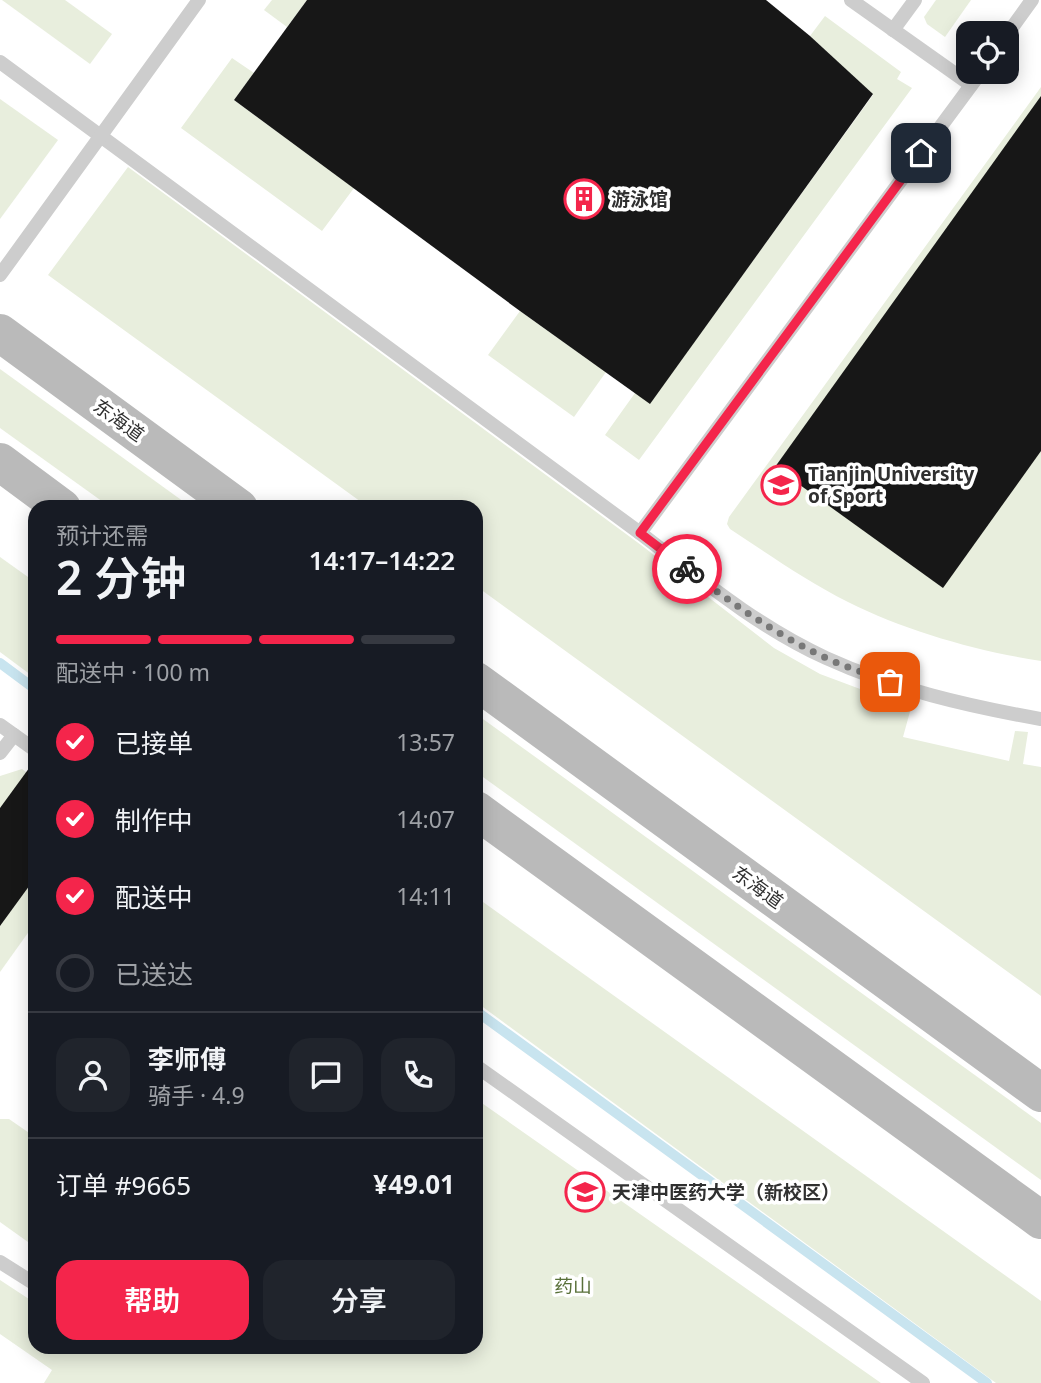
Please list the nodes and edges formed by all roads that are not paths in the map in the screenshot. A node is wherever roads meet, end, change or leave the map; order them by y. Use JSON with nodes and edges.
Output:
{"nodes":[{"id":1,"x":199,"y":0,"type":"edge"},
{"id":2,"x":851,"y":0,"type":"edge"},
{"id":3,"x":915,"y":0,"type":"edge"},
{"id":4,"x":1032,"y":0,"type":"edge"},
{"id":5,"x":1017,"y":21,"type":"edge"},
{"id":6,"x":893,"y":30,"type":"junction"},
{"id":7,"x":0,"y":62,"type":"edge"},
{"id":8,"x":971,"y":85,"type":"joint"},
{"id":9,"x":102,"y":136,"type":"junction"},
{"id":10,"x":0,"y":275,"type":"edge"},
{"id":11,"x":0,"y":333,"type":"edge"},
{"id":12,"x":0,"y":462,"type":"edge"},
{"id":13,"x":51,"y":500,"type":"edge"},
{"id":14,"x":228,"y":500,"type":"edge"},
{"id":15,"x":640,"y":533,"type":"junction"},
{"id":16,"x":483,"y":686,"type":"edge"},
{"id":17,"x":1041,"y":719,"type":"edge"},
{"id":18,"x":0,"y":725,"type":"edge"},
{"id":19,"x":13,"y":735,"type":"junction"},
{"id":20,"x":28,"y":745,"type":"edge"},
{"id":21,"x":0,"y":753,"type":"edge"},
{"id":22,"x":483,"y":815,"type":"edge"},
{"id":23,"x":483,"y":1071,"type":"edge"},
{"id":24,"x":1041,"y":1093,"type":"edge"},
{"id":25,"x":1041,"y":1220,"type":"edge"},
{"id":26,"x":0,"y":1262,"type":"edge"},
{"id":27,"x":28,"y":1280,"type":"edge"},
{"id":28,"x":923,"y":1383,"type":"edge"}],
"edges":[{"from":1,"to":9,"type":"lane"},
{"from":2,"to":6,"type":"lane"},
{"from":3,"to":6,"type":"lane"},
{"from":4,"to":5,"type":"lane"},
{"from":6,"to":8,"type":"lane"},
{"from":7,"to":9,"type":"lane"},
{"from":8,"to":15,"type":"lane"},
{"from":9,"to":10,"type":"lane"},
{"from":9,"to":15,"type":"lane"},
{"from":11,"to":14,"type":"main road","name":"东海道"},
{"from":12,"to":13,"type":"main road"},
{"from":15,"to":17,"type":"lane"},
{"from":16,"to":24,"type":"main road","name":"东海道"},
{"from":18,"to":19,"type":"lane"},
{"from":19,"to":20,"type":"lane"},
{"from":19,"to":21,"type":"lane"},
{"from":22,"to":25,"type":"main road"},
{"from":23,"to":28,"type":"lane"},
{"from":26,"to":27,"type":"lane"}]}
